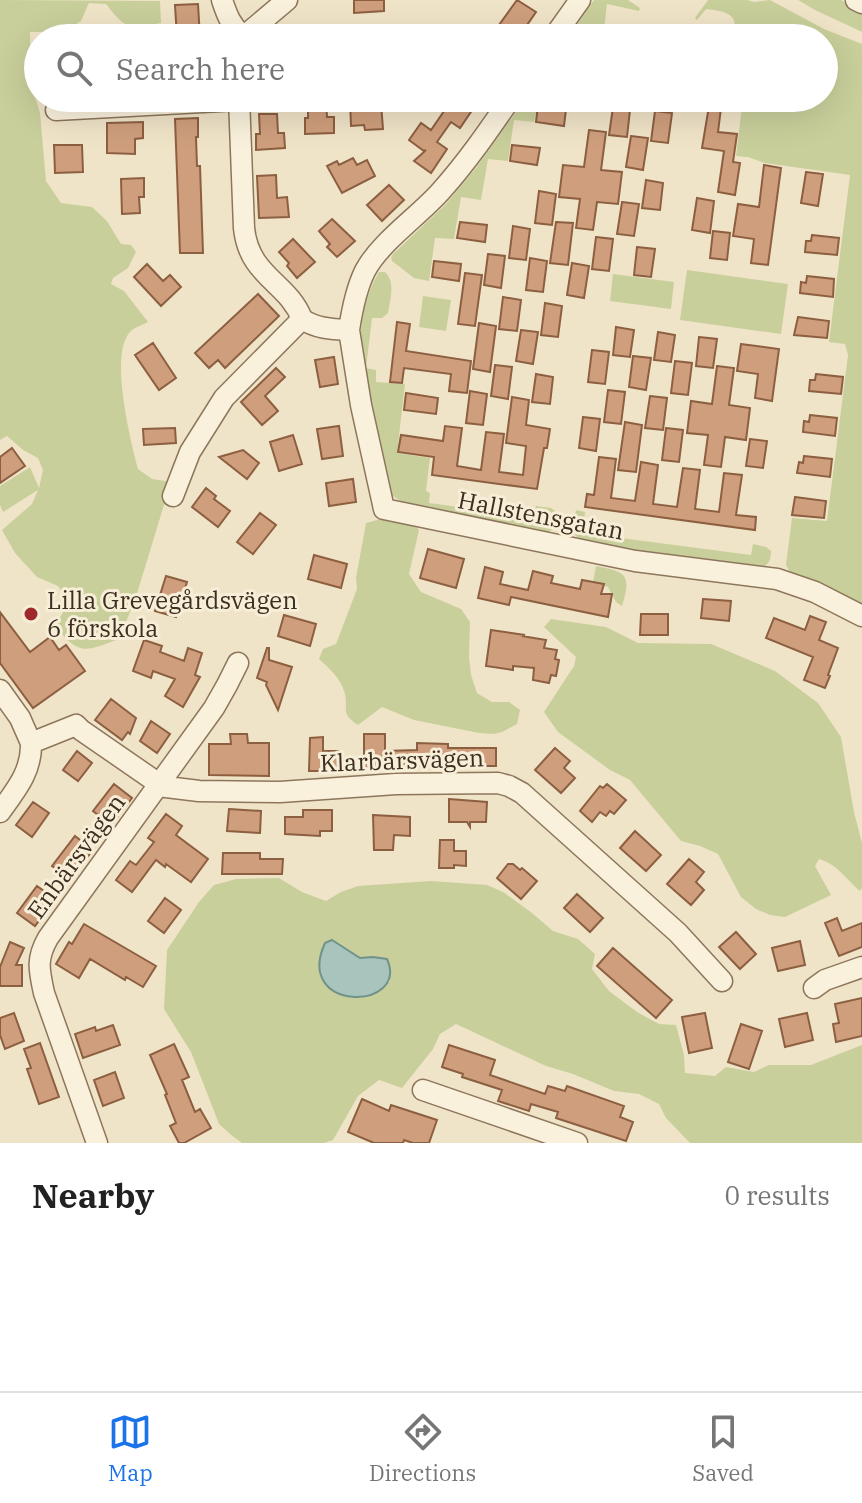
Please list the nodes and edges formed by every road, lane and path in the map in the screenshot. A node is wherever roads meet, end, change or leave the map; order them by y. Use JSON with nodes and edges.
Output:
{"nodes":[{"id":1,"x":222,"y":0,"type":"edge"},
{"id":2,"x":287,"y":0,"type":"edge"},
{"id":3,"x":580,"y":0,"type":"edge"},
{"id":4,"x":856,"y":0,"type":"edge"},
{"id":5,"x":862,"y":3,"type":"edge"},
{"id":6,"x":232,"y":24,"type":"edge"},
{"id":7,"x":258,"y":24,"type":"edge"},
{"id":8,"x":563,"y":24,"type":"edge"},
{"id":9,"x":239,"y":112,"type":"edge"},
{"id":10,"x":501,"y":112,"type":"edge"},
{"id":11,"x":302,"y":319,"type":"junction"},
{"id":12,"x":349,"y":330,"type":"junction"},
{"id":13,"x":173,"y":496,"type":"dead end"},
{"id":14,"x":862,"y":616,"type":"edge"},
{"id":15,"x":238,"y":663,"type":"dead end"},
{"id":16,"x":0,"y":690,"type":"edge"},
{"id":17,"x":31,"y":743,"type":"junction"},
{"id":18,"x":158,"y":786,"type":"junction"},
{"id":19,"x":0,"y":812,"type":"edge"},
{"id":20,"x":862,"y":967,"type":"edge"},
{"id":21,"x":722,"y":981,"type":"dead end"},
{"id":22,"x":814,"y":988,"type":"dead end"},
{"id":23,"x":423,"y":1090,"type":"dead end"},
{"id":24,"x":97,"y":1143,"type":"edge"},
{"id":25,"x":577,"y":1143,"type":"edge"}],
"edges":[{"from":1,"to":6,"type":"street"},
{"from":2,"to":7,"type":"street"},
{"from":3,"to":8,"type":"street"},
{"from":4,"to":5,"type":"street"},
{"from":9,"to":11,"type":"street"},
{"from":10,"to":12,"type":"street"},
{"from":11,"to":12,"type":"street"},
{"from":11,"to":13,"type":"street"},
{"from":12,"to":14,"type":"street","name":"Hallstensgatan"},
{"from":15,"to":18,"type":"street","name":"Enbärsvägen"},
{"from":16,"to":17,"type":"street"},
{"from":17,"to":18,"type":"street"},
{"from":17,"to":19,"type":"street"},
{"from":18,"to":21,"type":"street","name":"Klarbärsvägen"},
{"from":18,"to":24,"type":"street","name":"Enbärsvägen"},
{"from":20,"to":22,"type":"street"},
{"from":23,"to":25,"type":"street"}]}
